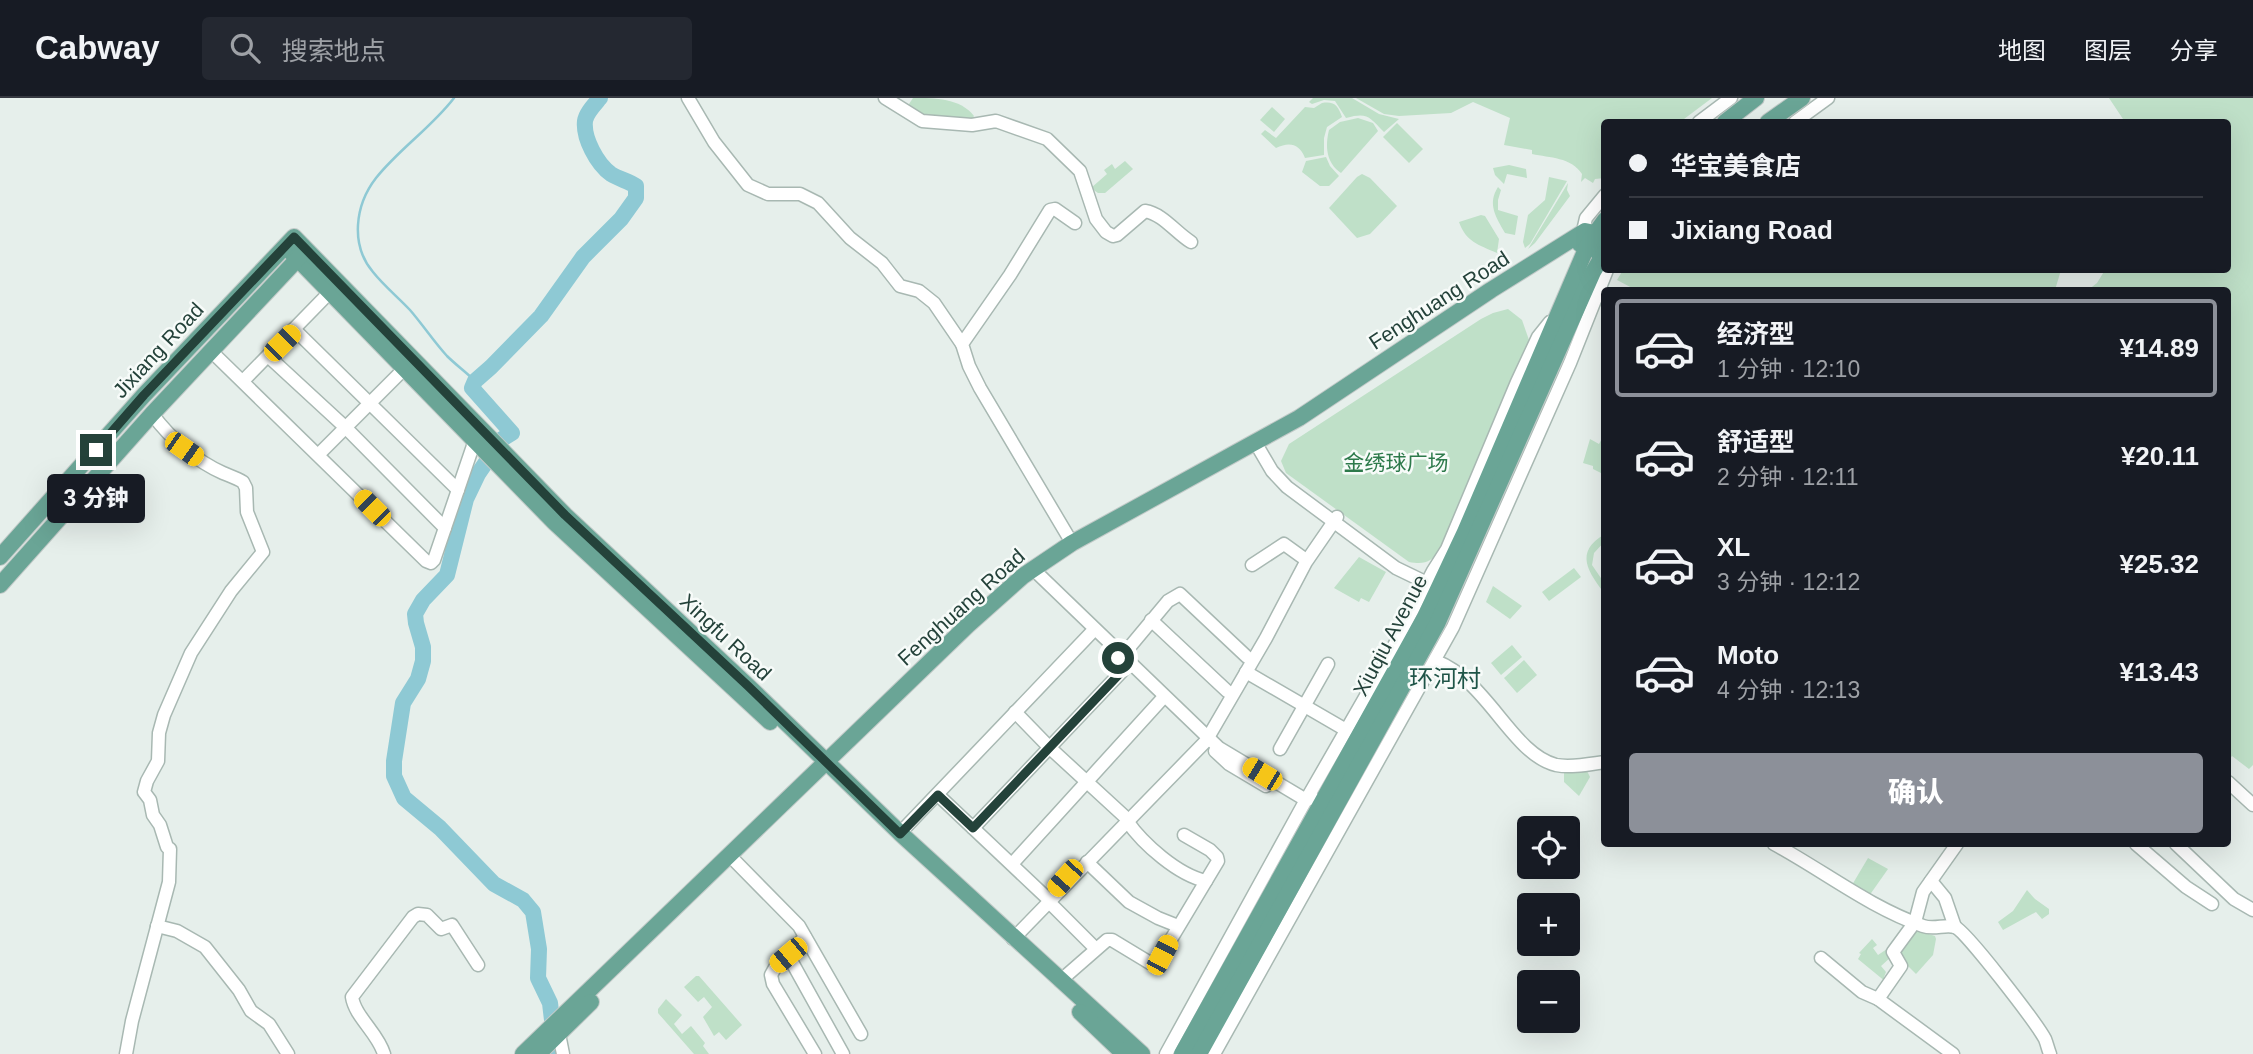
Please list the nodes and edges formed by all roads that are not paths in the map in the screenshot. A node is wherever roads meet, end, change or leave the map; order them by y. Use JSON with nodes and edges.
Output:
{"nodes":[{"id":1,"x":688,"y":98,"type":"edge"},
{"id":2,"x":885,"y":98,"type":"edge"},
{"id":3,"x":1731,"y":98,"type":"edge"},
{"id":4,"x":1802,"y":98,"type":"edge"},
{"id":5,"x":1828,"y":98,"type":"edge"},
{"id":6,"x":1751,"y":102,"type":"edge"},
{"id":7,"x":1703,"y":119,"type":"edge"},
{"id":8,"x":1729,"y":119,"type":"edge"},
{"id":9,"x":1758,"y":119,"type":"edge"},
{"id":10,"x":1772,"y":119,"type":"edge"},
{"id":11,"x":1800,"y":119,"type":"edge"},
{"id":12,"x":1601,"y":200,"type":"edge"},
{"id":13,"x":1075,"y":223,"type":"dead end"},
{"id":14,"x":290,"y":242,"type":"joint"},
{"id":15,"x":1191,"y":242,"type":"dead end"},
{"id":16,"x":1597,"y":244,"type":"edge"},
{"id":17,"x":302,"y":255,"type":"junction"},
{"id":18,"x":330,"y":292,"type":"junction"},
{"id":19,"x":295,"y":330,"type":"junction"},
{"id":20,"x":962,"y":344,"type":"junction"},
{"id":21,"x":212,"y":352,"type":"junction"},
{"id":22,"x":268,"y":356,"type":"junction"},
{"id":23,"x":405,"y":368,"type":"junction"},
{"id":24,"x":243,"y":381,"type":"junction"},
{"id":25,"x":144,"y":395,"type":"junction"},
{"id":26,"x":370,"y":404,"type":"junction"},
{"id":27,"x":152,"y":414,"type":"junction"},
{"id":28,"x":345,"y":427,"type":"junction"},
{"id":29,"x":484,"y":444,"type":"junction"},
{"id":30,"x":1260,"y":444,"type":"junction"},
{"id":31,"x":319,"y":454,"type":"junction"},
{"id":32,"x":1528,"y":458,"type":"junction"},
{"id":33,"x":1508,"y":467,"type":"junction"},
{"id":34,"x":458,"y":490,"type":"junction"},
{"id":35,"x":1333,"y":517,"type":"junction"},
{"id":36,"x":445,"y":527,"type":"junction"},
{"id":37,"x":1072,"y":543,"type":"junction"},
{"id":38,"x":0,"y":557,"type":"edge"},
{"id":39,"x":1302,"y":557,"type":"junction"},
{"id":40,"x":1252,"y":565,"type":"dead end"},
{"id":41,"x":1032,"y":573,"type":"junction"},
{"id":42,"x":1428,"y":580,"type":"junction"},
{"id":43,"x":0,"y":585,"type":"edge"},
{"id":44,"x":1152,"y":620,"type":"junction"},
{"id":45,"x":1091,"y":633,"type":"junction"},
{"id":46,"x":1247,"y":657,"type":"junction"},
{"id":47,"x":1125,"y":660,"type":"junction"},
{"id":48,"x":1436,"y":661,"type":"junction"},
{"id":49,"x":1328,"y":664,"type":"dead end"},
{"id":50,"x":1246,"y":672,"type":"junction"},
{"id":51,"x":1395,"y":673,"type":"junction"},
{"id":52,"x":1373,"y":684,"type":"junction"},
{"id":53,"x":1227,"y":691,"type":"junction"},
{"id":54,"x":1162,"y":699,"type":"junction"},
{"id":55,"x":1306,"y":705,"type":"junction"},
{"id":56,"x":1015,"y":712,"type":"junction"},
{"id":57,"x":1349,"y":733,"type":"junction"},
{"id":58,"x":1205,"y":736,"type":"junction"},
{"id":59,"x":1050,"y":748,"type":"junction"},
{"id":60,"x":1280,"y":749,"type":"dead end"},
{"id":61,"x":1601,"y":762,"type":"edge"},
{"id":62,"x":1378,"y":763,"type":"junction"},
{"id":63,"x":1359,"y":767,"type":"junction"},
{"id":64,"x":826,"y":769,"type":"junction"},
{"id":65,"x":1085,"y":782,"type":"junction"},
{"id":66,"x":2231,"y":785,"type":"edge"},
{"id":67,"x":1325,"y":794,"type":"junction"},
{"id":68,"x":938,"y":795,"type":"junction"},
{"id":69,"x":1304,"y":804,"type":"junction"},
{"id":70,"x":2253,"y":805,"type":"edge"},
{"id":71,"x":1126,"y":818,"type":"junction"},
{"id":72,"x":973,"y":828,"type":"junction"},
{"id":73,"x":900,"y":834,"type":"junction"},
{"id":74,"x":1184,"y":835,"type":"dead end"},
{"id":75,"x":1779,"y":847,"type":"edge"},
{"id":76,"x":1955,"y":847,"type":"edge"},
{"id":77,"x":2140,"y":847,"type":"edge"},
{"id":78,"x":2179,"y":847,"type":"edge"},
{"id":79,"x":734,"y":860,"type":"junction"},
{"id":80,"x":1087,"y":862,"type":"junction"},
{"id":81,"x":1012,"y":864,"type":"junction"},
{"id":82,"x":1206,"y":881,"type":"junction"},
{"id":83,"x":1931,"y":881,"type":"junction"},
{"id":84,"x":1261,"y":884,"type":"junction"},
{"id":85,"x":1284,"y":885,"type":"junction"},
{"id":86,"x":1307,"y":890,"type":"junction"},
{"id":87,"x":1048,"y":900,"type":"junction"},
{"id":88,"x":2212,"y":904,"type":"dead end"},
{"id":89,"x":2253,"y":910,"type":"edge"},
{"id":90,"x":1914,"y":922,"type":"junction"},
{"id":91,"x":157,"y":926,"type":"junction"},
{"id":92,"x":1178,"y":926,"type":"junction"},
{"id":93,"x":1955,"y":927,"type":"junction"},
{"id":94,"x":805,"y":937,"type":"junction"},
{"id":95,"x":1012,"y":937,"type":"junction"},
{"id":96,"x":1095,"y":948,"type":"junction"},
{"id":97,"x":1239,"y":951,"type":"junction"},
{"id":98,"x":788,"y":955,"type":"junction"},
{"id":99,"x":1821,"y":958,"type":"dead end"},
{"id":100,"x":1217,"y":961,"type":"junction"},
{"id":101,"x":478,"y":965,"type":"dead end"},
{"id":102,"x":1261,"y":971,"type":"junction"},
{"id":103,"x":1242,"y":977,"type":"junction"},
{"id":104,"x":1060,"y":981,"type":"junction"},
{"id":105,"x":1878,"y":999,"type":"junction"},
{"id":106,"x":553,"y":1032,"type":"junction"},
{"id":107,"x":861,"y":1034,"type":"dead end"},
{"id":108,"x":539,"y":1053,"type":"edge"},
{"id":109,"x":126,"y":1054,"type":"edge"},
{"id":110,"x":288,"y":1054,"type":"edge"},
{"id":111,"x":384,"y":1054,"type":"edge"},
{"id":112,"x":523,"y":1054,"type":"edge"},
{"id":113,"x":563,"y":1054,"type":"edge"},
{"id":114,"x":815,"y":1054,"type":"edge"},
{"id":115,"x":842,"y":1054,"type":"edge"},
{"id":116,"x":1124,"y":1054,"type":"edge"},
{"id":117,"x":1142,"y":1054,"type":"edge"},
{"id":118,"x":1166,"y":1054,"type":"edge"},
{"id":119,"x":1182,"y":1054,"type":"edge"},
{"id":120,"x":1199,"y":1054,"type":"edge"},
{"id":121,"x":1214,"y":1054,"type":"edge"},
{"id":122,"x":1953,"y":1054,"type":"edge"},
{"id":123,"x":2050,"y":1054,"type":"edge"}],
"edges":[{"from":1,"to":20,"type":"street"},
{"from":2,"to":15,"type":"street"},
{"from":3,"to":7,"type":"street"},
{"from":4,"to":10,"type":"main road"},
{"from":5,"to":11,"type":"street"},
{"from":6,"to":8,"type":"main road"},
{"from":6,"to":9,"type":"main road"},
{"from":12,"to":16,"type":"street"},
{"from":13,"to":20,"type":"street"},
{"from":14,"to":17,"type":"main road","name":"Xingfu Road"},
{"from":14,"to":25,"type":"main road","name":"Jixiang Road"},
{"from":16,"to":30,"type":"main road","name":"Fenghuang Road"},
{"from":16,"to":32,"type":"street"},
{"from":16,"to":33,"type":"main road","name":"Xiuqiu Avenue"},
{"from":16,"to":42,"type":"street"},
{"from":16,"to":51,"type":"main road","name":"Xiuqiu Avenue"},
{"from":17,"to":18,"type":"main road","name":"Xingfu Road"},
{"from":17,"to":21,"type":"main road","name":"Jixiang Road"},
{"from":17,"to":29,"type":"main road","name":"Xingfu Road"},
{"from":18,"to":19,"type":"street"},
{"from":18,"to":23,"type":"main road","name":"Xingfu Road"},
{"from":19,"to":22,"type":"street"},
{"from":19,"to":26,"type":"street"},
{"from":20,"to":37,"type":"street"},
{"from":21,"to":24,"type":"street"},
{"from":21,"to":27,"type":"main road","name":"Jixiang Road"},
{"from":22,"to":24,"type":"street"},
{"from":22,"to":28,"type":"street"},
{"from":23,"to":26,"type":"street"},
{"from":23,"to":29,"type":"main road","name":"Xingfu Road"},
{"from":24,"to":31,"type":"street"},
{"from":25,"to":27,"type":"main road"},
{"from":25,"to":38,"type":"main road","name":"Jixiang Road"},
{"from":26,"to":28,"type":"street"},
{"from":26,"to":34,"type":"street"},
{"from":27,"to":43,"type":"main road","name":"Jixiang Road"},
{"from":27,"to":91,"type":"street"},
{"from":28,"to":31,"type":"street"},
{"from":28,"to":36,"type":"street"},
{"from":29,"to":34,"type":"street"},
{"from":29,"to":64,"type":"main road","name":"Xingfu Road"},
{"from":30,"to":35,"type":"street"},
{"from":30,"to":37,"type":"main road","name":"Fenghuang Road"},
{"from":30,"to":41,"type":"main road","name":"Fenghuang Road"},
{"from":31,"to":36,"type":"street"},
{"from":32,"to":33,"type":"street"},
{"from":32,"to":48,"type":"street"},
{"from":33,"to":63,"type":"main road","name":"Xiuqiu Avenue"},
{"from":34,"to":36,"type":"street"},
{"from":35,"to":39,"type":"street"},
{"from":35,"to":42,"type":"street"},
{"from":35,"to":50,"type":"street"},
{"from":37,"to":41,"type":"main road","name":"Fenghuang Road"},
{"from":39,"to":40,"type":"street"},
{"from":39,"to":46,"type":"street"},
{"from":41,"to":45,"type":"street"},
{"from":41,"to":47,"type":"street"},
{"from":41,"to":64,"type":"main road","name":"Fenghuang Road"},
{"from":42,"to":52,"type":"street"},
{"from":44,"to":46,"type":"street"},
{"from":44,"to":47,"type":"street"},
{"from":44,"to":53,"type":"street"},
{"from":45,"to":47,"type":"street"},
{"from":45,"to":56,"type":"street"},
{"from":46,"to":53,"type":"street"},
{"from":47,"to":54,"type":"street"},
{"from":47,"to":58,"type":"street"},
{"from":47,"to":59,"type":"street"},
{"from":48,"to":61,"type":"street"},
{"from":48,"to":62,"type":"street"},
{"from":49,"to":55,"type":"street"},
{"from":50,"to":55,"type":"street"},
{"from":50,"to":58,"type":"street"},
{"from":51,"to":52,"type":"street"},
{"from":51,"to":57,"type":"main road","name":"Xiuqiu Avenue"},
{"from":52,"to":57,"type":"street"},
{"from":53,"to":58,"type":"street"},
{"from":54,"to":58,"type":"street"},
{"from":54,"to":65,"type":"street"},
{"from":55,"to":57,"type":"street"},
{"from":55,"to":60,"type":"street"},
{"from":56,"to":59,"type":"street"},
{"from":56,"to":68,"type":"street"},
{"from":57,"to":67,"type":"main road","name":"Xiuqiu Avenue"},
{"from":57,"to":69,"type":"street"},
{"from":58,"to":69,"type":"street"},
{"from":58,"to":71,"type":"street"},
{"from":59,"to":65,"type":"street"},
{"from":59,"to":72,"type":"street"},
{"from":62,"to":63,"type":"street"},
{"from":62,"to":86,"type":"street"},
{"from":63,"to":85,"type":"main road","name":"Xiuqiu Avenue"},
{"from":64,"to":73,"type":"main road","name":"Xingfu Road"},
{"from":64,"to":79,"type":"main road","name":"Fenghuang Road"},
{"from":64,"to":106,"type":"main road","name":"Fenghuang Road"},
{"from":64,"to":116,"type":"main road","name":"Xingfu Road"},
{"from":65,"to":71,"type":"street"},
{"from":65,"to":81,"type":"street"},
{"from":66,"to":70,"type":"street"},
{"from":67,"to":69,"type":"street"},
{"from":67,"to":85,"type":"main road","name":"Xiuqiu Avenue"},
{"from":68,"to":72,"type":"street"},
{"from":68,"to":73,"type":"street"},
{"from":69,"to":84,"type":"street"},
{"from":71,"to":80,"type":"street"},
{"from":71,"to":82,"type":"street"},
{"from":71,"to":87,"type":"street"},
{"from":72,"to":81,"type":"street"},
{"from":73,"to":95,"type":"main road","name":"Xingfu Road"},
{"from":74,"to":82,"type":"street"},
{"from":75,"to":90,"type":"street"},
{"from":76,"to":83,"type":"street"},
{"from":77,"to":88,"type":"street"},
{"from":78,"to":89,"type":"street"},
{"from":79,"to":94,"type":"street"},
{"from":79,"to":106,"type":"main road","name":"Fenghuang Road"},
{"from":80,"to":87,"type":"street"},
{"from":80,"to":92,"type":"street"},
{"from":81,"to":87,"type":"street"},
{"from":82,"to":92,"type":"street"},
{"from":83,"to":90,"type":"street"},
{"from":83,"to":93,"type":"street"},
{"from":84,"to":85,"type":"street"},
{"from":84,"to":100,"type":"street"},
{"from":85,"to":86,"type":"street"},
{"from":85,"to":97,"type":"main road","name":"Xiuqiu Avenue"},
{"from":85,"to":103,"type":"main road","name":"Xiuqiu Avenue"},
{"from":86,"to":102,"type":"street"},
{"from":87,"to":95,"type":"street"},
{"from":87,"to":96,"type":"street"},
{"from":90,"to":93,"type":"street"},
{"from":90,"to":105,"type":"street"},
{"from":91,"to":109,"type":"street"},
{"from":91,"to":110,"type":"street"},
{"from":92,"to":96,"type":"street"},
{"from":93,"to":123,"type":"street"},
{"from":94,"to":98,"type":"street"},
{"from":94,"to":107,"type":"street"},
{"from":95,"to":104,"type":"main road","name":"Xingfu Road"},
{"from":96,"to":104,"type":"street"},
{"from":97,"to":100,"type":"street"},
{"from":97,"to":119,"type":"main road","name":"Xiuqiu Avenue"},
{"from":98,"to":114,"type":"street"},
{"from":98,"to":115,"type":"street"},
{"from":99,"to":105,"type":"street"},
{"from":100,"to":118,"type":"street"},
{"from":101,"to":111,"type":"street"},
{"from":102,"to":103,"type":"street"},
{"from":102,"to":121,"type":"street"},
{"from":103,"to":120,"type":"main road","name":"Xiuqiu Avenue"},
{"from":104,"to":117,"type":"main road","name":"Xingfu Road"},
{"from":105,"to":122,"type":"street"},
{"from":106,"to":108,"type":"main road","name":"Fenghuang Road"},
{"from":106,"to":112,"type":"main road","name":"Fenghuang Road"},
{"from":106,"to":113,"type":"street"}]}
